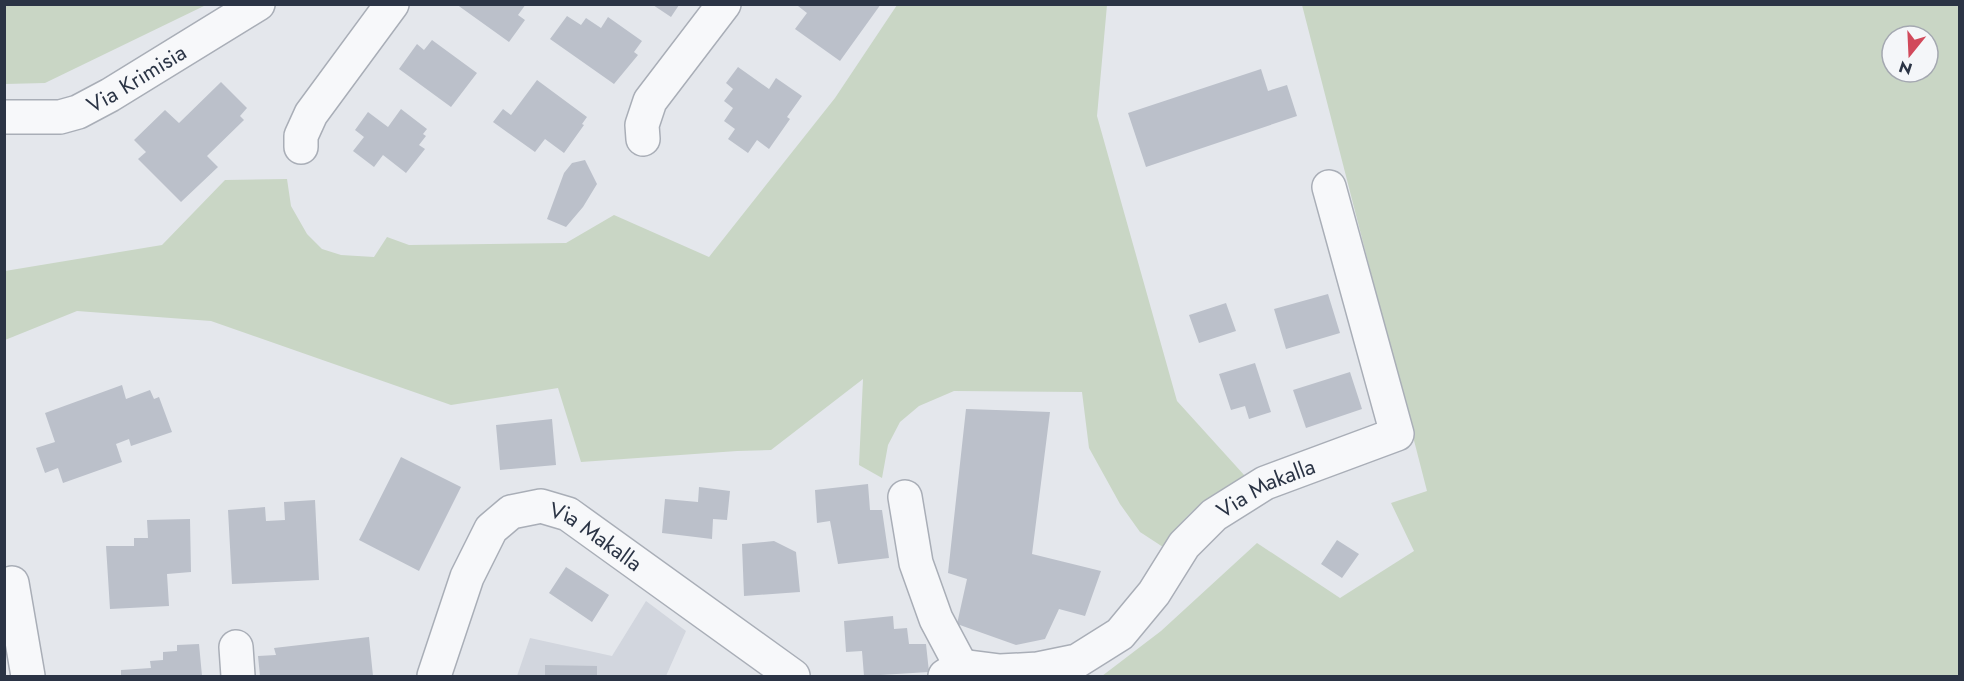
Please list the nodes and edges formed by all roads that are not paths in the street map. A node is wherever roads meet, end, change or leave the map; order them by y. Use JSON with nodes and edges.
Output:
{"nodes":[{"id":1,"x":258,"y":4,"type":"edge"},
{"id":2,"x":392,"y":4,"type":"edge"},
{"id":3,"x":724,"y":4,"type":"edge"},
{"id":4,"x":4,"y":117,"type":"edge"},
{"id":5,"x":643,"y":139,"type":"dead end"},
{"id":6,"x":301,"y":147,"type":"dead end"},
{"id":7,"x":1329,"y":187,"type":"dead end"},
{"id":8,"x":905,"y":496,"type":"dead end"},
{"id":9,"x":12,"y":583,"type":"dead end"},
{"id":10,"x":953,"y":671,"type":"edge"},
{"id":11,"x":28,"y":676,"type":"edge"},
{"id":12,"x":434,"y":676,"type":"edge"},
{"id":13,"x":793,"y":676,"type":"edge"}],
"edges":[{"from":1,"to":4,"type":"street","name":"Via Krimisia"},
{"from":2,"to":6,"type":"street"},
{"from":3,"to":5,"type":"street"},
{"from":7,"to":10,"type":"street","name":"Via Makalla"},
{"from":8,"to":10,"type":"street"},
{"from":9,"to":11,"type":"street"},
{"from":12,"to":13,"type":"street","name":"Via Makalla"}]}
